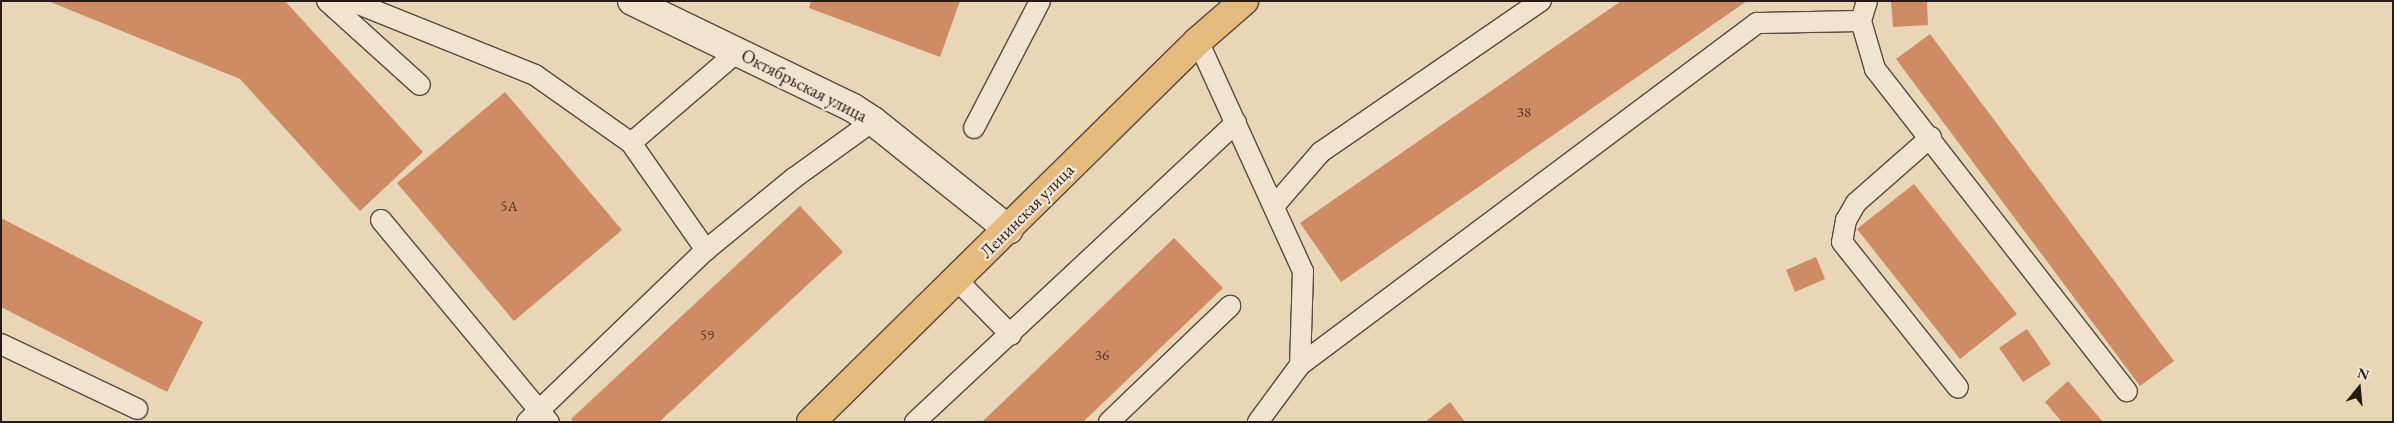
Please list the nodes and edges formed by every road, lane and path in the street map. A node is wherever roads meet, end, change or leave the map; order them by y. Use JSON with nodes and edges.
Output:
{"nodes":[{"id":1,"x":327,"y":1,"type":"edge"},
{"id":2,"x":351,"y":1,"type":"edge"},
{"id":3,"x":632,"y":1,"type":"edge"},
{"id":4,"x":1040,"y":1,"type":"edge"},
{"id":5,"x":1244,"y":1,"type":"edge"},
{"id":6,"x":1541,"y":1,"type":"edge"},
{"id":7,"x":1868,"y":1,"type":"edge"},
{"id":8,"x":1860,"y":21,"type":"junction"},
{"id":9,"x":1198,"y":41,"type":"junction"},
{"id":10,"x":737,"y":52,"type":"junction"},
{"id":11,"x":420,"y":85,"type":"dead end"},
{"id":12,"x":873,"y":121,"type":"junction"},
{"id":13,"x":1236,"y":123,"type":"junction"},
{"id":14,"x":974,"y":128,"type":"dead end"},
{"id":15,"x":1931,"y":137,"type":"junction"},
{"id":16,"x":631,"y":143,"type":"junction"},
{"id":17,"x":1274,"y":206,"type":"junction"},
{"id":18,"x":381,"y":220,"type":"dead end"},
{"id":19,"x":1009,"y":230,"type":"junction"},
{"id":20,"x":706,"y":250,"type":"junction"},
{"id":21,"x":957,"y":280,"type":"junction"},
{"id":22,"x":1230,"y":306,"type":"dead end"},
{"id":23,"x":1010,"y":334,"type":"junction"},
{"id":24,"x":1,"y":344,"type":"edge"},
{"id":25,"x":1300,"y":365,"type":"junction"},
{"id":26,"x":1958,"y":388,"type":"dead end"},
{"id":27,"x":2127,"y":391,"type":"dead end"},
{"id":28,"x":137,"y":409,"type":"dead end"},
{"id":29,"x":538,"y":418,"type":"edge"},
{"id":30,"x":811,"y":422,"type":"edge"},
{"id":31,"x":915,"y":422,"type":"edge"},
{"id":32,"x":1109,"y":422,"type":"edge"},
{"id":33,"x":1258,"y":422,"type":"edge"}],
"edges":[{"from":1,"to":11,"type":"lane"},
{"from":2,"to":16,"type":"lane"},
{"from":3,"to":10,"type":"street","name":"Октябрьская улица"},
{"from":4,"to":14,"type":"lane"},
{"from":5,"to":9,"type":"main road","name":"Ленинская улица"},
{"from":6,"to":17,"type":"lane"},
{"from":7,"to":8,"type":"lane"},
{"from":8,"to":15,"type":"lane"},
{"from":8,"to":25,"type":"lane"},
{"from":9,"to":13,"type":"lane"},
{"from":9,"to":19,"type":"main road","name":"Ленинская улица"},
{"from":10,"to":12,"type":"street","name":"Октябрьская улица"},
{"from":10,"to":16,"type":"lane"},
{"from":12,"to":19,"type":"street","name":"Октябрьская улица"},
{"from":12,"to":20,"type":"lane"},
{"from":13,"to":17,"type":"lane"},
{"from":13,"to":23,"type":"lane"},
{"from":15,"to":26,"type":"lane"},
{"from":15,"to":27,"type":"lane"},
{"from":16,"to":20,"type":"lane"},
{"from":17,"to":25,"type":"lane"},
{"from":18,"to":29,"type":"lane"},
{"from":19,"to":21,"type":"main road","name":"Ленинская улица"},
{"from":20,"to":29,"type":"lane"},
{"from":21,"to":23,"type":"lane"},
{"from":21,"to":30,"type":"main road","name":"Ленинская улица"},
{"from":22,"to":32,"type":"lane"},
{"from":23,"to":31,"type":"lane"},
{"from":24,"to":28,"type":"lane"},
{"from":25,"to":33,"type":"lane"}]}
